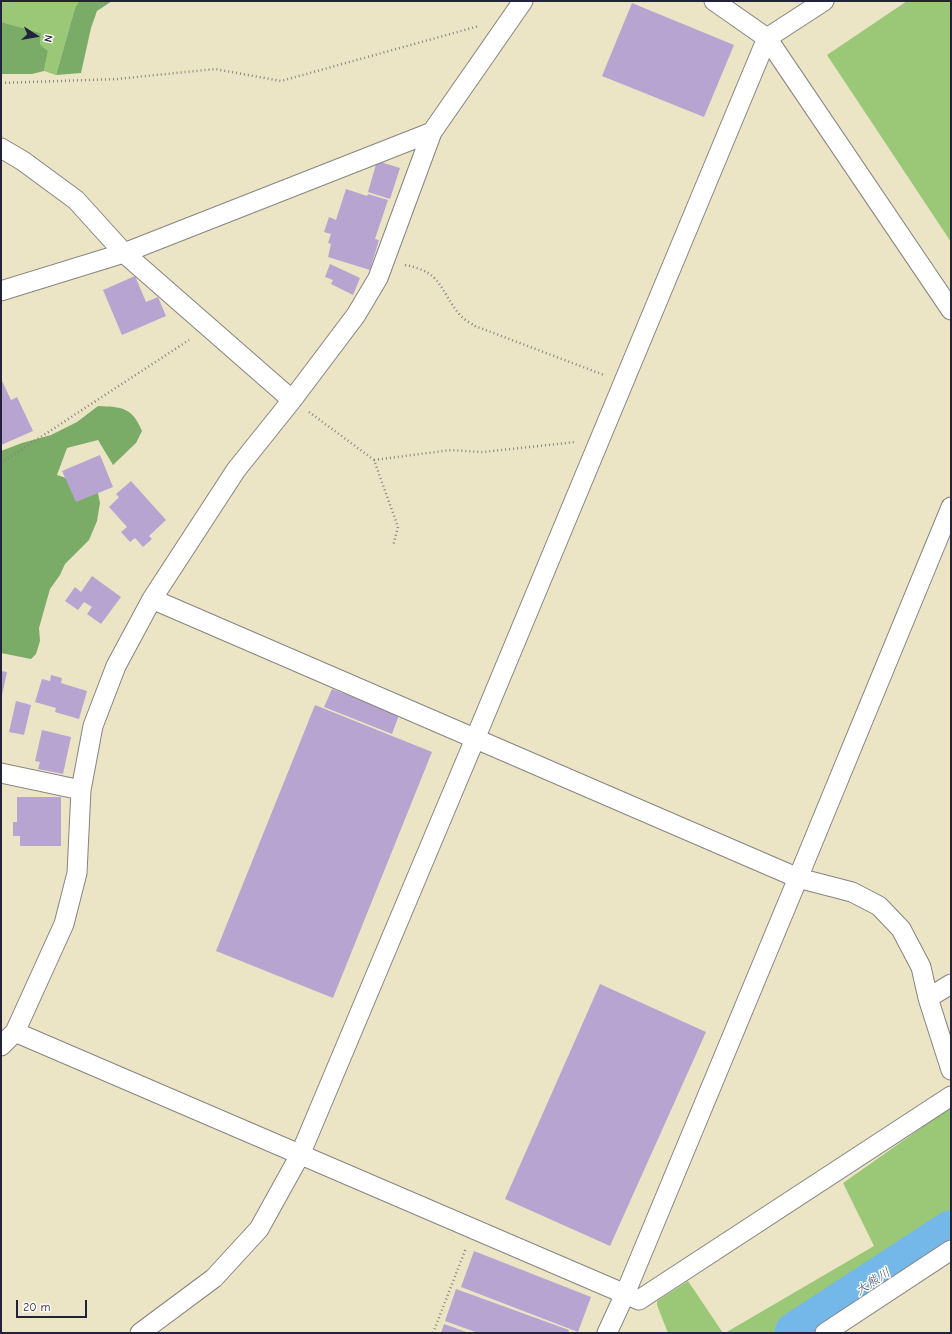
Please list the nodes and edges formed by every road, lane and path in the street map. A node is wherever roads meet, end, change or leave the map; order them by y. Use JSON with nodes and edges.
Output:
{"nodes":[{"id":1,"x":523,"y":1,"type":"edge"},
{"id":2,"x":714,"y":1,"type":"edge"},
{"id":3,"x":824,"y":1,"type":"edge"},
{"id":4,"x":512,"y":17,"type":"junction"},
{"id":5,"x":767,"y":38,"type":"junction"},
{"id":6,"x":1,"y":83,"type":"edge"},
{"id":7,"x":432,"y":132,"type":"junction"},
{"id":8,"x":1,"y":148,"type":"edge"},
{"id":9,"x":124,"y":253,"type":"junction"},
{"id":10,"x":385,"y":261,"type":"junction"},
{"id":11,"x":1,"y":291,"type":"edge"},
{"id":12,"x":951,"y":310,"type":"edge"},
{"id":13,"x":208,"y":327,"type":"junction"},
{"id":14,"x":624,"y":383,"type":"junction"},
{"id":15,"x":292,"y":400,"type":"junction"},
{"id":16,"x":600,"y":439,"type":"junction"},
{"id":17,"x":374,"y":460,"type":"junction"},
{"id":18,"x":1,"y":464,"type":"edge"},
{"id":19,"x":951,"y":507,"type":"edge"},
{"id":20,"x":393,"y":546,"type":"dead end"},
{"id":21,"x":152,"y":599,"type":"junction"},
{"id":22,"x":475,"y":739,"type":"junction"},
{"id":23,"x":1,"y":773,"type":"edge"},
{"id":24,"x":81,"y":790,"type":"junction"},
{"id":25,"x":798,"y":878,"type":"junction"},
{"id":26,"x":951,"y":984,"type":"edge"},
{"id":27,"x":928,"y":998,"type":"junction"},
{"id":28,"x":15,"y":1032,"type":"junction"},
{"id":29,"x":1,"y":1046,"type":"edge"},
{"id":30,"x":951,"y":1070,"type":"edge"},
{"id":31,"x":951,"y":1096,"type":"edge"},
{"id":32,"x":300,"y":1156,"type":"junction"},
{"id":33,"x":473,"y":1229,"type":"junction"},
{"id":34,"x":951,"y":1250,"type":"edge"},
{"id":35,"x":625,"y":1294,"type":"junction"},
{"id":36,"x":140,"y":1333,"type":"edge"},
{"id":37,"x":433,"y":1333,"type":"edge"},
{"id":38,"x":607,"y":1333,"type":"edge"},
{"id":39,"x":825,"y":1333,"type":"edge"}],
"edges":[{"from":1,"to":4,"type":"street"},
{"from":2,"to":5,"type":"street"},
{"from":3,"to":5,"type":"street"},
{"from":4,"to":6,"type":"path"},
{"from":4,"to":7,"type":"street"},
{"from":5,"to":12,"type":"street"},
{"from":5,"to":14,"type":"street"},
{"from":7,"to":9,"type":"street"},
{"from":7,"to":10,"type":"street"},
{"from":8,"to":9,"type":"street"},
{"from":9,"to":11,"type":"street"},
{"from":9,"to":13,"type":"street"},
{"from":10,"to":14,"type":"path"},
{"from":10,"to":15,"type":"street"},
{"from":13,"to":15,"type":"street"},
{"from":13,"to":18,"type":"path"},
{"from":14,"to":16,"type":"street"},
{"from":15,"to":17,"type":"path"},
{"from":15,"to":21,"type":"street"},
{"from":16,"to":17,"type":"path"},
{"from":16,"to":22,"type":"street"},
{"from":17,"to":20,"type":"path"},
{"from":19,"to":25,"type":"street"},
{"from":21,"to":22,"type":"street"},
{"from":21,"to":24,"type":"street"},
{"from":22,"to":25,"type":"street"},
{"from":22,"to":32,"type":"street"},
{"from":23,"to":24,"type":"street"},
{"from":24,"to":28,"type":"street"},
{"from":25,"to":27,"type":"street"},
{"from":25,"to":35,"type":"street"},
{"from":26,"to":27,"type":"street"},
{"from":27,"to":30,"type":"street"},
{"from":28,"to":29,"type":"street"},
{"from":28,"to":32,"type":"street"},
{"from":31,"to":35,"type":"street"},
{"from":32,"to":33,"type":"street"},
{"from":32,"to":36,"type":"street"},
{"from":33,"to":35,"type":"street"},
{"from":33,"to":37,"type":"path"},
{"from":34,"to":39,"type":"street"},
{"from":35,"to":38,"type":"street"}]}
